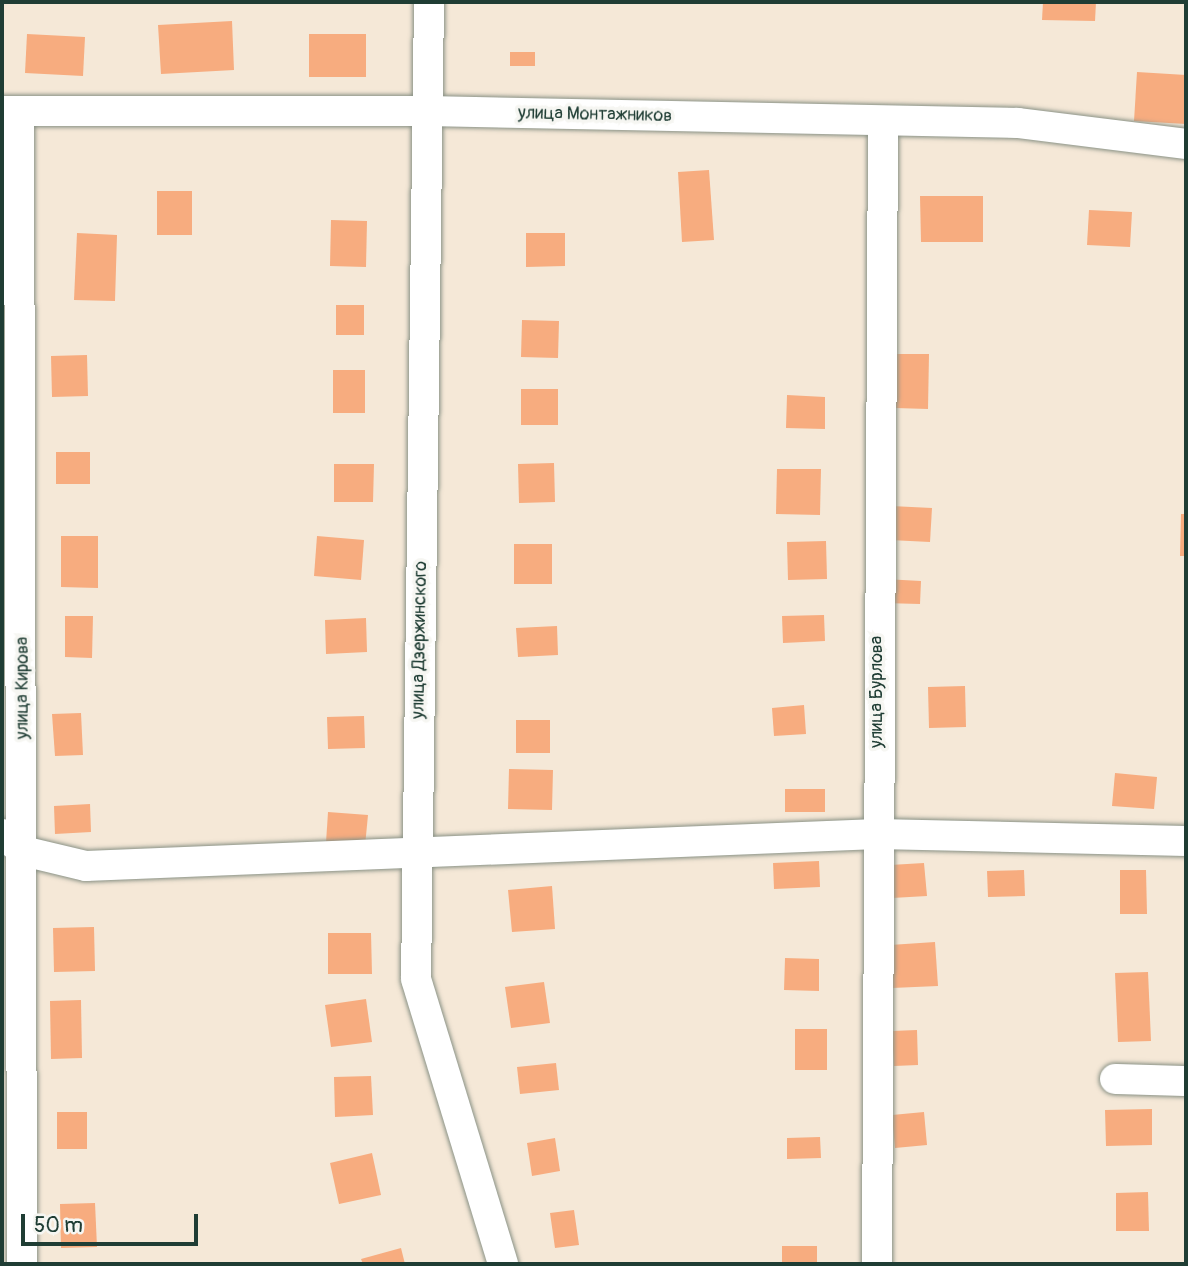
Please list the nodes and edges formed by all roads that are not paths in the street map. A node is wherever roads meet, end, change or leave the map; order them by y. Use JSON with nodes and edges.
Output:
{"nodes":[{"id":1,"x":429,"y":2,"type":"edge"},
{"id":2,"x":10,"y":111,"type":"edge"},
{"id":3,"x":427,"y":111,"type":"junction"},
{"id":4,"x":883,"y":121,"type":"junction"},
{"id":5,"x":1186,"y":144,"type":"edge"},
{"id":6,"x":877,"y":834,"type":"junction"},
{"id":7,"x":1186,"y":841,"type":"edge"},
{"id":8,"x":12,"y":842,"type":"edge"},
{"id":9,"x":417,"y":856,"type":"junction"},
{"id":10,"x":1115,"y":1079,"type":"dead end"},
{"id":11,"x":1186,"y":1081,"type":"edge"},
{"id":12,"x":22,"y":1264,"type":"edge"},
{"id":13,"x":503,"y":1264,"type":"edge"},
{"id":14,"x":877,"y":1264,"type":"edge"}],
"edges":[{"from":1,"to":3,"type":"street","name":"улица Дзержинского"},
{"from":2,"to":3,"type":"street","name":"улица Монтажников"},
{"from":2,"to":8,"type":"street","name":"улица Кирова"},
{"from":3,"to":4,"type":"street","name":"улица Монтажников"},
{"from":3,"to":9,"type":"street","name":"улица Дзержинского"},
{"from":4,"to":5,"type":"street","name":"улица Монтажников"},
{"from":4,"to":6,"type":"street","name":"улица Бурлова"},
{"from":6,"to":7,"type":"street"},
{"from":6,"to":9,"type":"street"},
{"from":6,"to":14,"type":"street","name":"улица Бурлова"},
{"from":8,"to":9,"type":"street"},
{"from":8,"to":12,"type":"street","name":"улица Кирова"},
{"from":9,"to":13,"type":"street","name":"улица Дзержинского"},
{"from":10,"to":11,"type":"street"}]}
